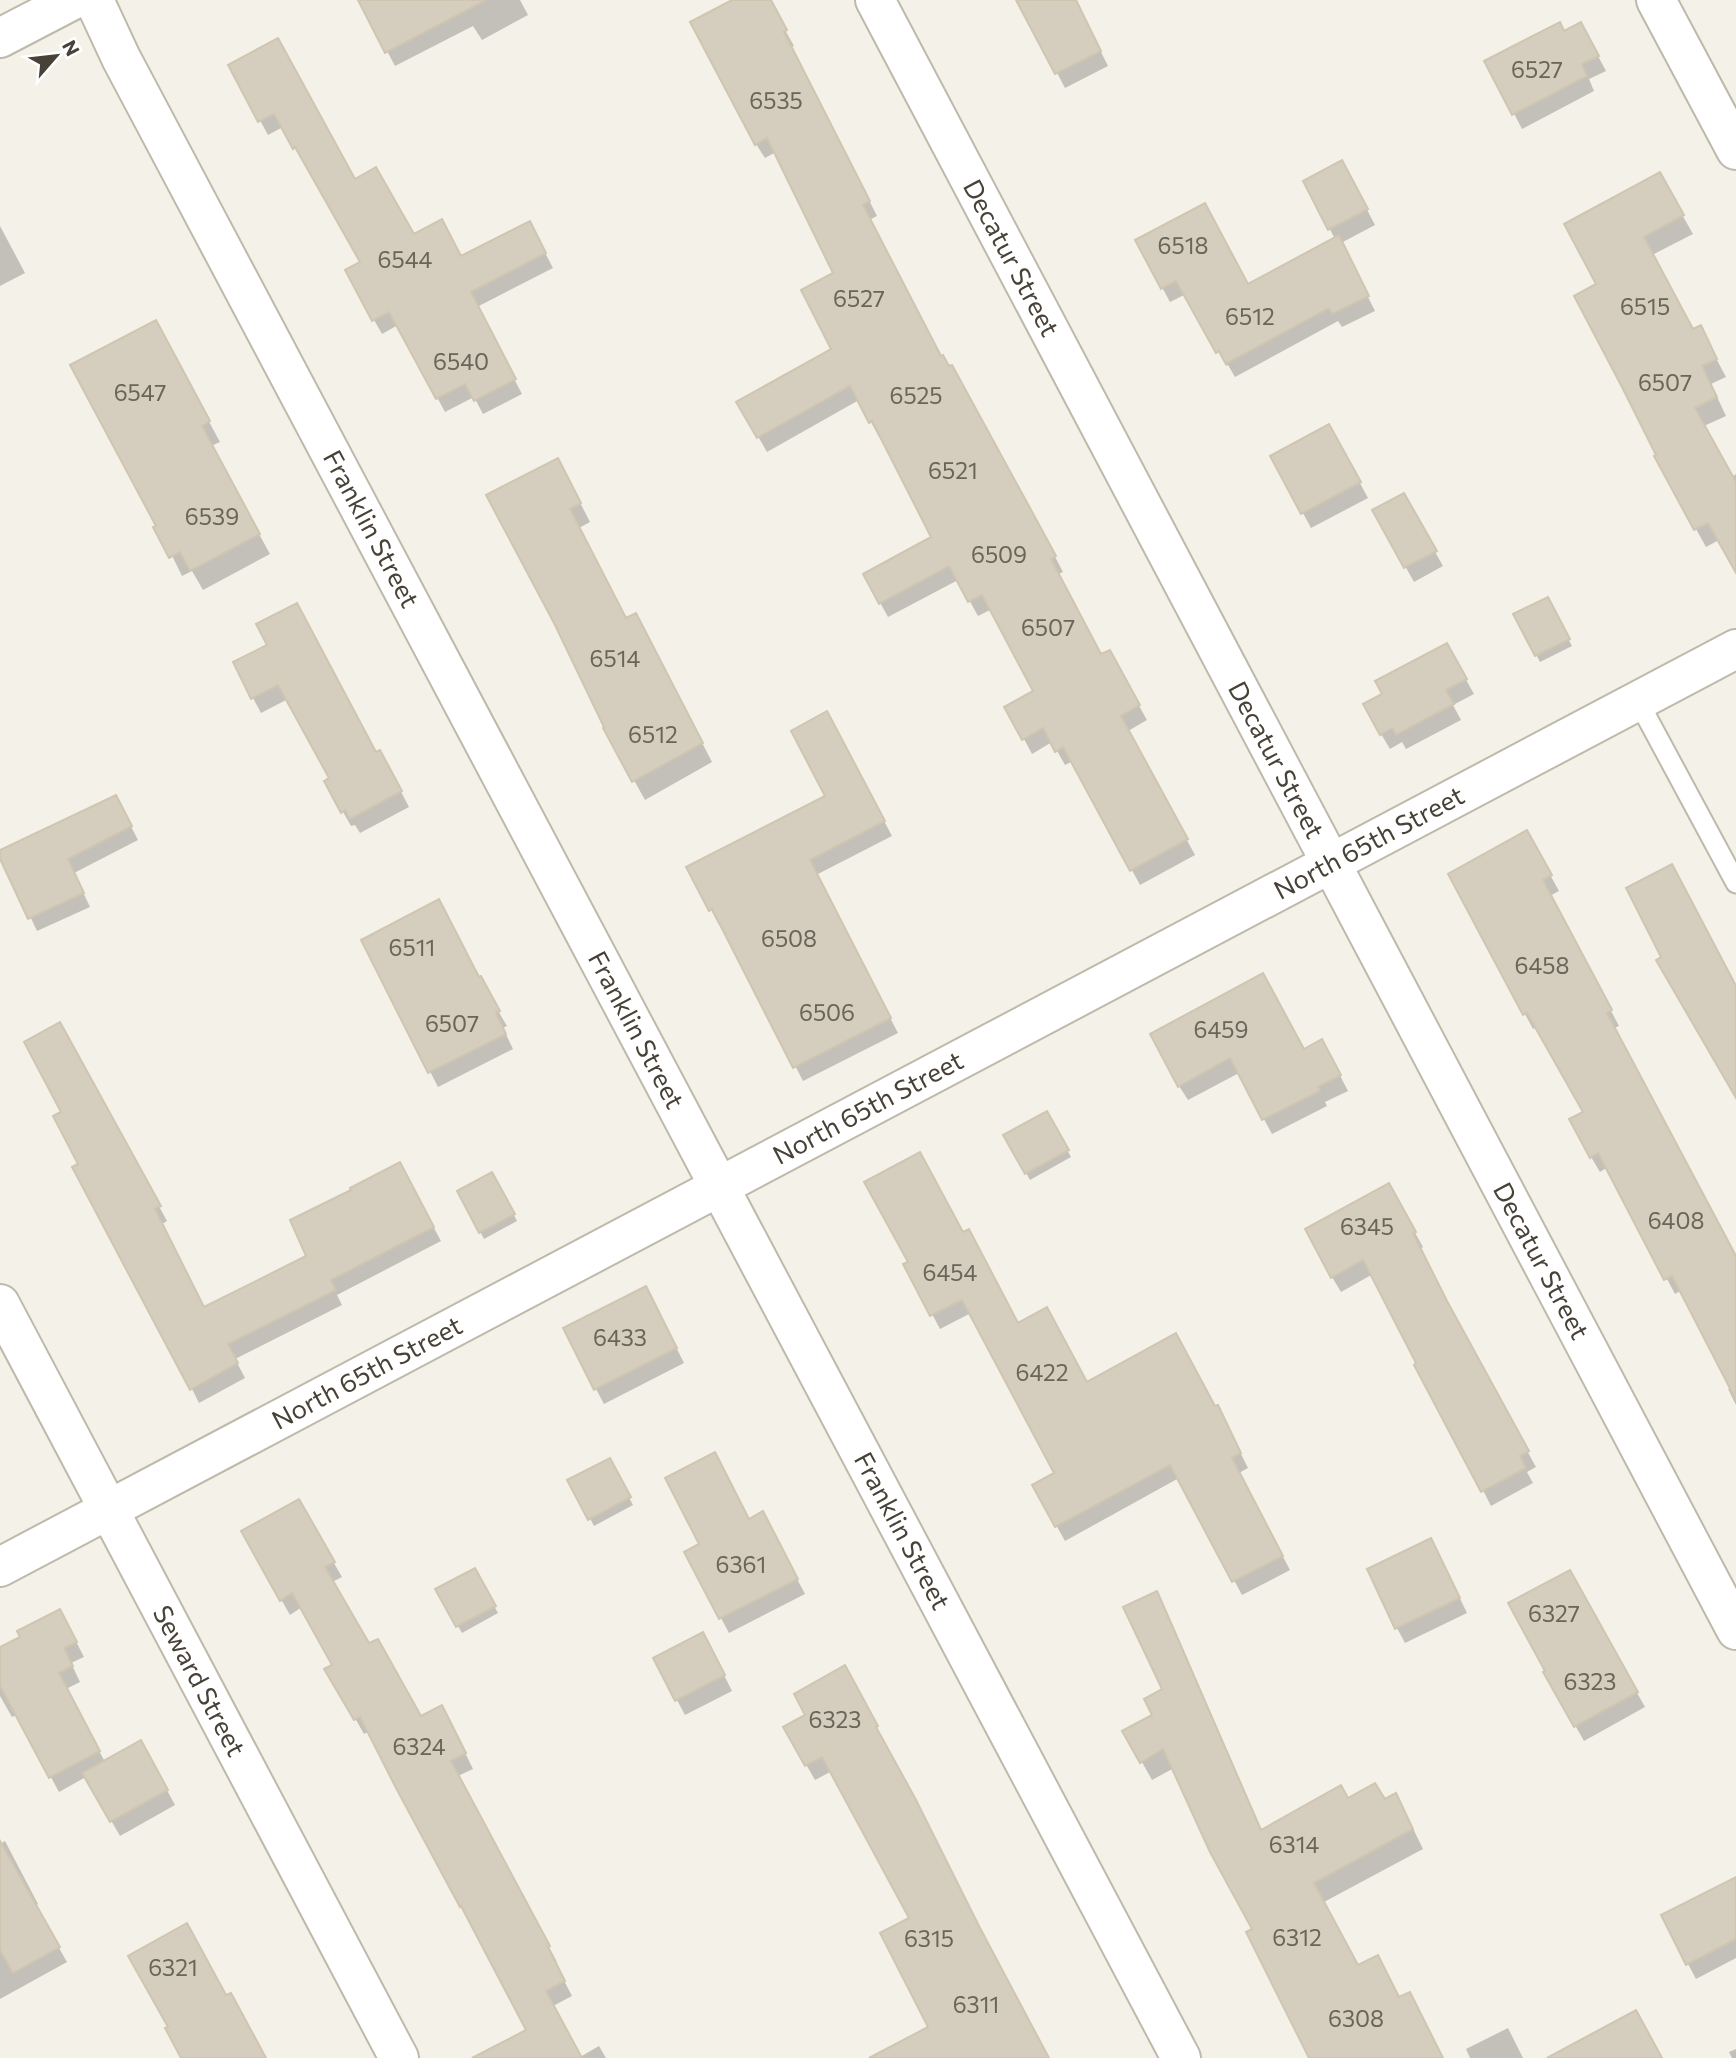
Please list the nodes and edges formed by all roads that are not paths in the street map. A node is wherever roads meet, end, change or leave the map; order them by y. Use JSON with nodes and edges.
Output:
{"nodes":[{"id":1,"x":73,"y":0,"type":"edge"},
{"id":2,"x":94,"y":0,"type":"edge"},
{"id":3,"x":875,"y":0,"type":"edge"},
{"id":4,"x":1656,"y":0,"type":"edge"},
{"id":5,"x":0,"y":38,"type":"edge"},
{"id":6,"x":1736,"y":150,"type":"edge"},
{"id":7,"x":1736,"y":649,"type":"edge"},
{"id":8,"x":1638,"y":701,"type":"junction"},
{"id":9,"x":1331,"y":863,"type":"junction"},
{"id":10,"x":1736,"y":883,"type":"edge"},
{"id":11,"x":719,"y":1186,"type":"junction"},
{"id":12,"x":0,"y":1304,"type":"edge"},
{"id":13,"x":108,"y":1509,"type":"junction"},
{"id":14,"x":0,"y":1567,"type":"edge"},
{"id":15,"x":1736,"y":1630,"type":"edge"},
{"id":16,"x":399,"y":2058,"type":"edge"},
{"id":17,"x":1181,"y":2058,"type":"edge"}],
"edges":[{"from":1,"to":5,"type":"street"},
{"from":2,"to":11,"type":"street","name":"Franklin Street"},
{"from":3,"to":9,"type":"street","name":"Decatur Street"},
{"from":4,"to":6,"type":"street"},
{"from":7,"to":8,"type":"street","name":"North 65th Street"},
{"from":8,"to":9,"type":"street","name":"North 65th Street"},
{"from":8,"to":10,"type":"lane"},
{"from":9,"to":11,"type":"street","name":"North 65th Street"},
{"from":9,"to":15,"type":"street","name":"Decatur Street"},
{"from":11,"to":13,"type":"street","name":"North 65th Street"},
{"from":11,"to":17,"type":"street","name":"Franklin Street"},
{"from":12,"to":13,"type":"street","name":"Seward Street"},
{"from":13,"to":14,"type":"street","name":"North 65th Street"},
{"from":13,"to":16,"type":"street","name":"Seward Street"}]}
